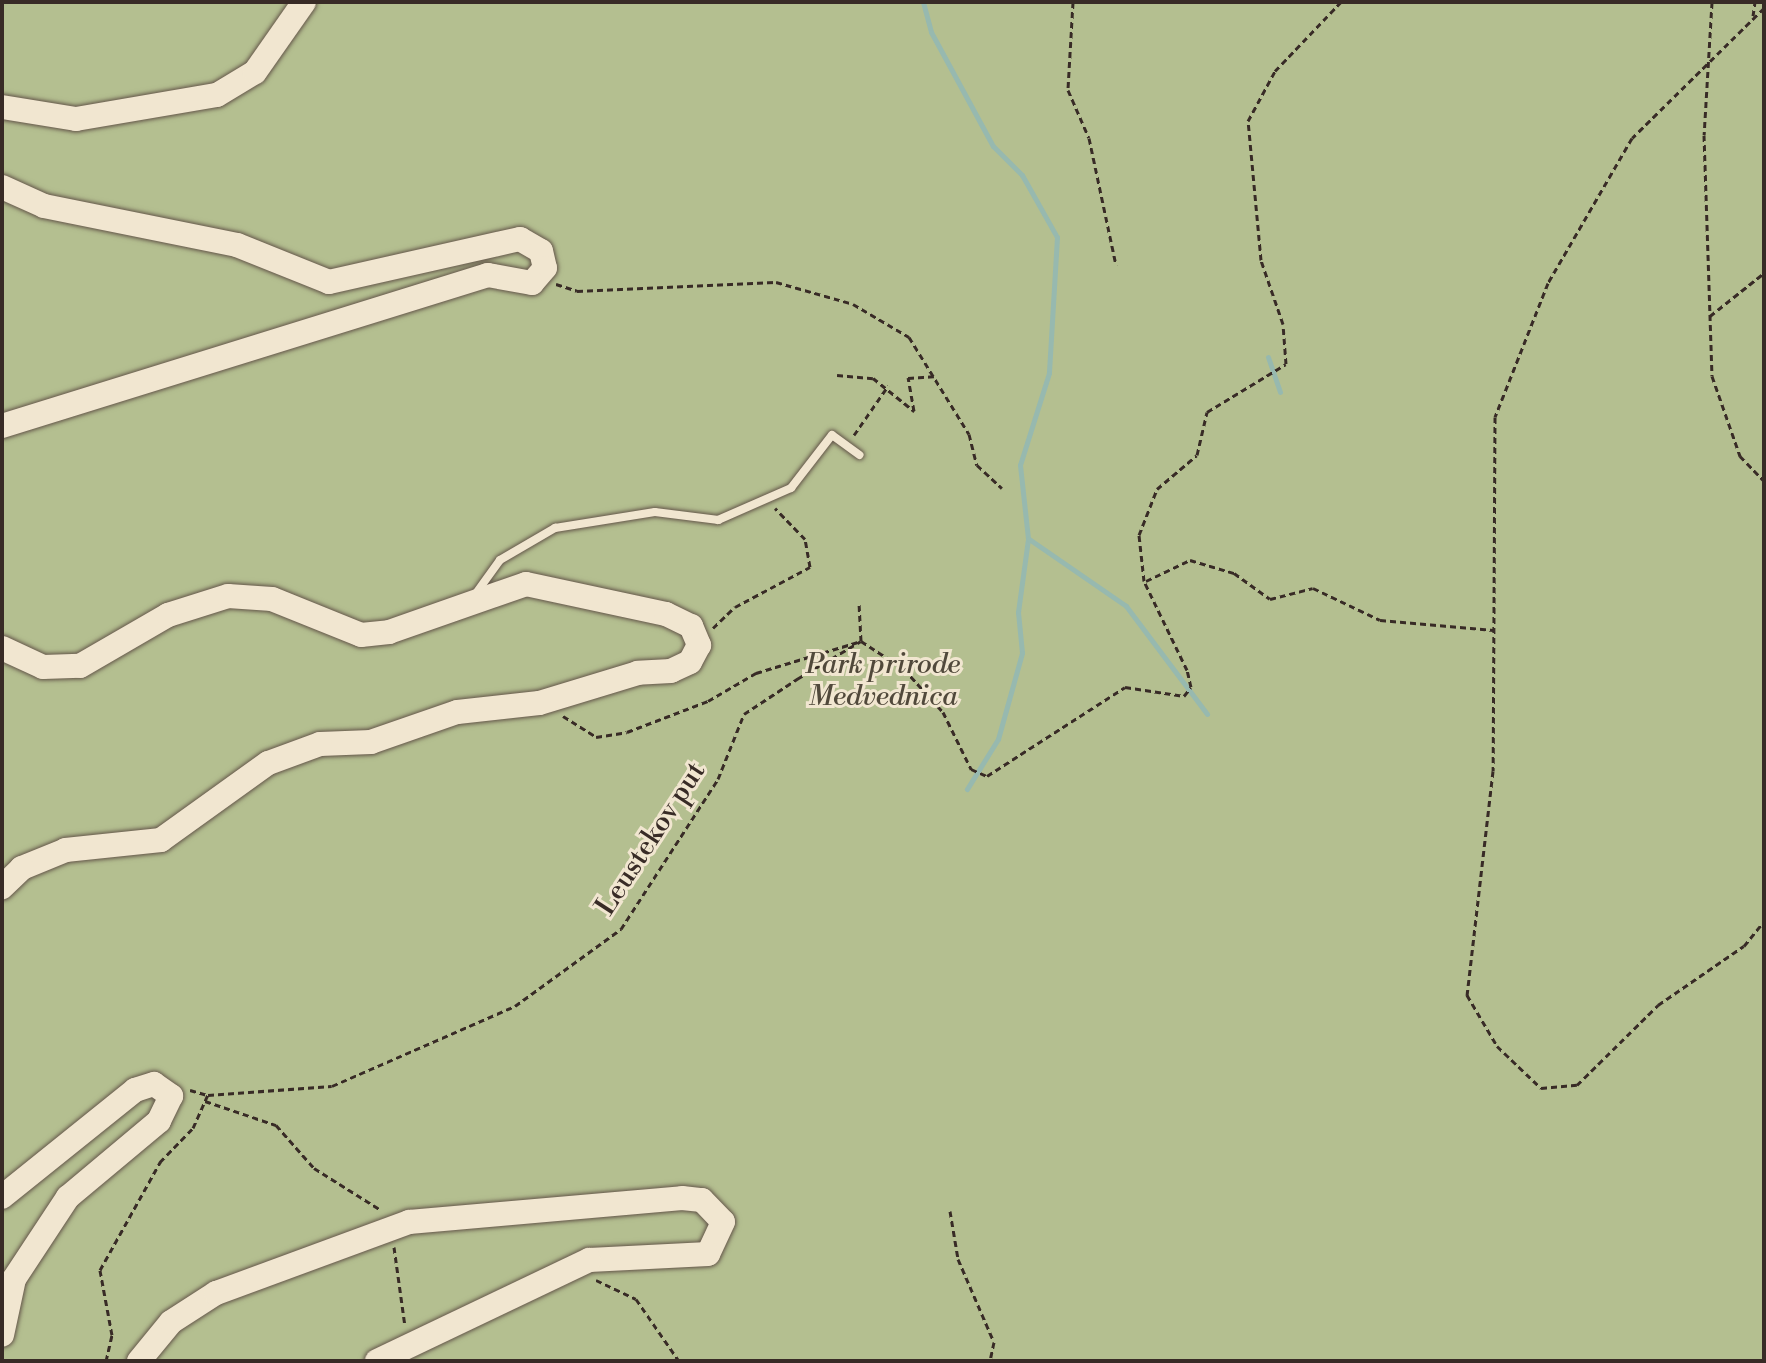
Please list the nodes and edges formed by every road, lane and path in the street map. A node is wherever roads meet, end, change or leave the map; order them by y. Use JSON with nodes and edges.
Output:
{"nodes":[{"id":1,"x":304,"y":2,"type":"edge"},
{"id":2,"x":1073,"y":2,"type":"edge"},
{"id":3,"x":1341,"y":2,"type":"edge"},
{"id":4,"x":1712,"y":2,"type":"edge"},
{"id":5,"x":1755,"y":2,"type":"edge"},
{"id":6,"x":1764,"y":8,"type":"edge"},
{"id":7,"x":1753,"y":16,"type":"junction"},
{"id":8,"x":1714,"y":53,"type":"junction"},
{"id":9,"x":2,"y":107,"type":"edge"},
{"id":10,"x":2,"y":187,"type":"edge"},
{"id":11,"x":1116,"y":265,"type":"dead end"},
{"id":12,"x":1764,"y":273,"type":"edge"},
{"id":13,"x":541,"y":279,"type":"junction"},
{"id":14,"x":1710,"y":316,"type":"junction"},
{"id":15,"x":837,"y":375,"type":"dead end"},
{"id":16,"x":934,"y":376,"type":"junction"},
{"id":17,"x":888,"y":386,"type":"junction"},
{"id":18,"x":2,"y":426,"type":"edge"},
{"id":19,"x":850,"y":441,"type":"junction"},
{"id":20,"x":860,"y":455,"type":"dead end"},
{"id":21,"x":1764,"y":481,"type":"edge"},
{"id":22,"x":1002,"y":488,"type":"dead end"},
{"id":23,"x":769,"y":498,"type":"junction"},
{"id":24,"x":1144,"y":581,"type":"junction"},
{"id":25,"x":468,"y":603,"type":"junction"},
{"id":26,"x":859,"y":603,"type":"dead end"},
{"id":27,"x":1494,"y":630,"type":"junction"},
{"id":28,"x":699,"y":641,"type":"junction"},
{"id":29,"x":861,"y":641,"type":"junction"},
{"id":30,"x":2,"y":648,"type":"edge"},
{"id":31,"x":556,"y":698,"type":"junction"},
{"id":32,"x":2,"y":887,"type":"edge"},
{"id":33,"x":1764,"y":921,"type":"edge"},
{"id":34,"x":205,"y":1101,"type":"junction"},
{"id":35,"x":2,"y":1197,"type":"edge"},
{"id":36,"x":950,"y":1211,"type":"dead end"},
{"id":37,"x":391,"y":1230,"type":"junction"},
{"id":38,"x":562,"y":1271,"type":"junction"},
{"id":39,"x":2,"y":1335,"type":"edge"},
{"id":40,"x":401,"y":1347,"type":"junction"},
{"id":41,"x":106,"y":1361,"type":"edge"},
{"id":42,"x":139,"y":1361,"type":"edge"},
{"id":43,"x":377,"y":1361,"type":"edge"},
{"id":44,"x":679,"y":1361,"type":"edge"},
{"id":45,"x":990,"y":1361,"type":"edge"}],
"edges":[{"from":1,"to":9,"type":"main road"},
{"from":2,"to":11,"type":"path"},
{"from":3,"to":24,"type":"path"},
{"from":4,"to":8,"type":"path"},
{"from":5,"to":7,"type":"path"},
{"from":6,"to":7,"type":"path"},
{"from":7,"to":8,"type":"path"},
{"from":8,"to":14,"type":"path"},
{"from":8,"to":27,"type":"path"},
{"from":10,"to":13,"type":"main road"},
{"from":12,"to":14,"type":"path"},
{"from":13,"to":16,"type":"path"},
{"from":13,"to":18,"type":"main road"},
{"from":14,"to":21,"type":"path"},
{"from":15,"to":17,"type":"path"},
{"from":16,"to":17,"type":"path"},
{"from":16,"to":22,"type":"path"},
{"from":17,"to":19,"type":"path"},
{"from":19,"to":20,"type":"lane"},
{"from":19,"to":23,"type":"lane"},
{"from":23,"to":25,"type":"lane"},
{"from":23,"to":28,"type":"path"},
{"from":24,"to":27,"type":"path"},
{"from":24,"to":29,"type":"path"},
{"from":25,"to":28,"type":"main road"},
{"from":25,"to":30,"type":"main road"},
{"from":26,"to":29,"type":"path"},
{"from":27,"to":33,"type":"path"},
{"from":28,"to":31,"type":"main road"},
{"from":29,"to":31,"type":"path"},
{"from":29,"to":34,"type":"path","name":"Leustekov put"},
{"from":31,"to":32,"type":"main road"},
{"from":34,"to":37,"type":"path"},
{"from":34,"to":41,"type":"path"},
{"from":35,"to":39,"type":"main road"},
{"from":36,"to":45,"type":"path"},
{"from":37,"to":38,"type":"main road"},
{"from":37,"to":40,"type":"path"},
{"from":37,"to":42,"type":"main road"},
{"from":38,"to":40,"type":"main road"},
{"from":38,"to":44,"type":"path"},
{"from":40,"to":43,"type":"main road"}]}
